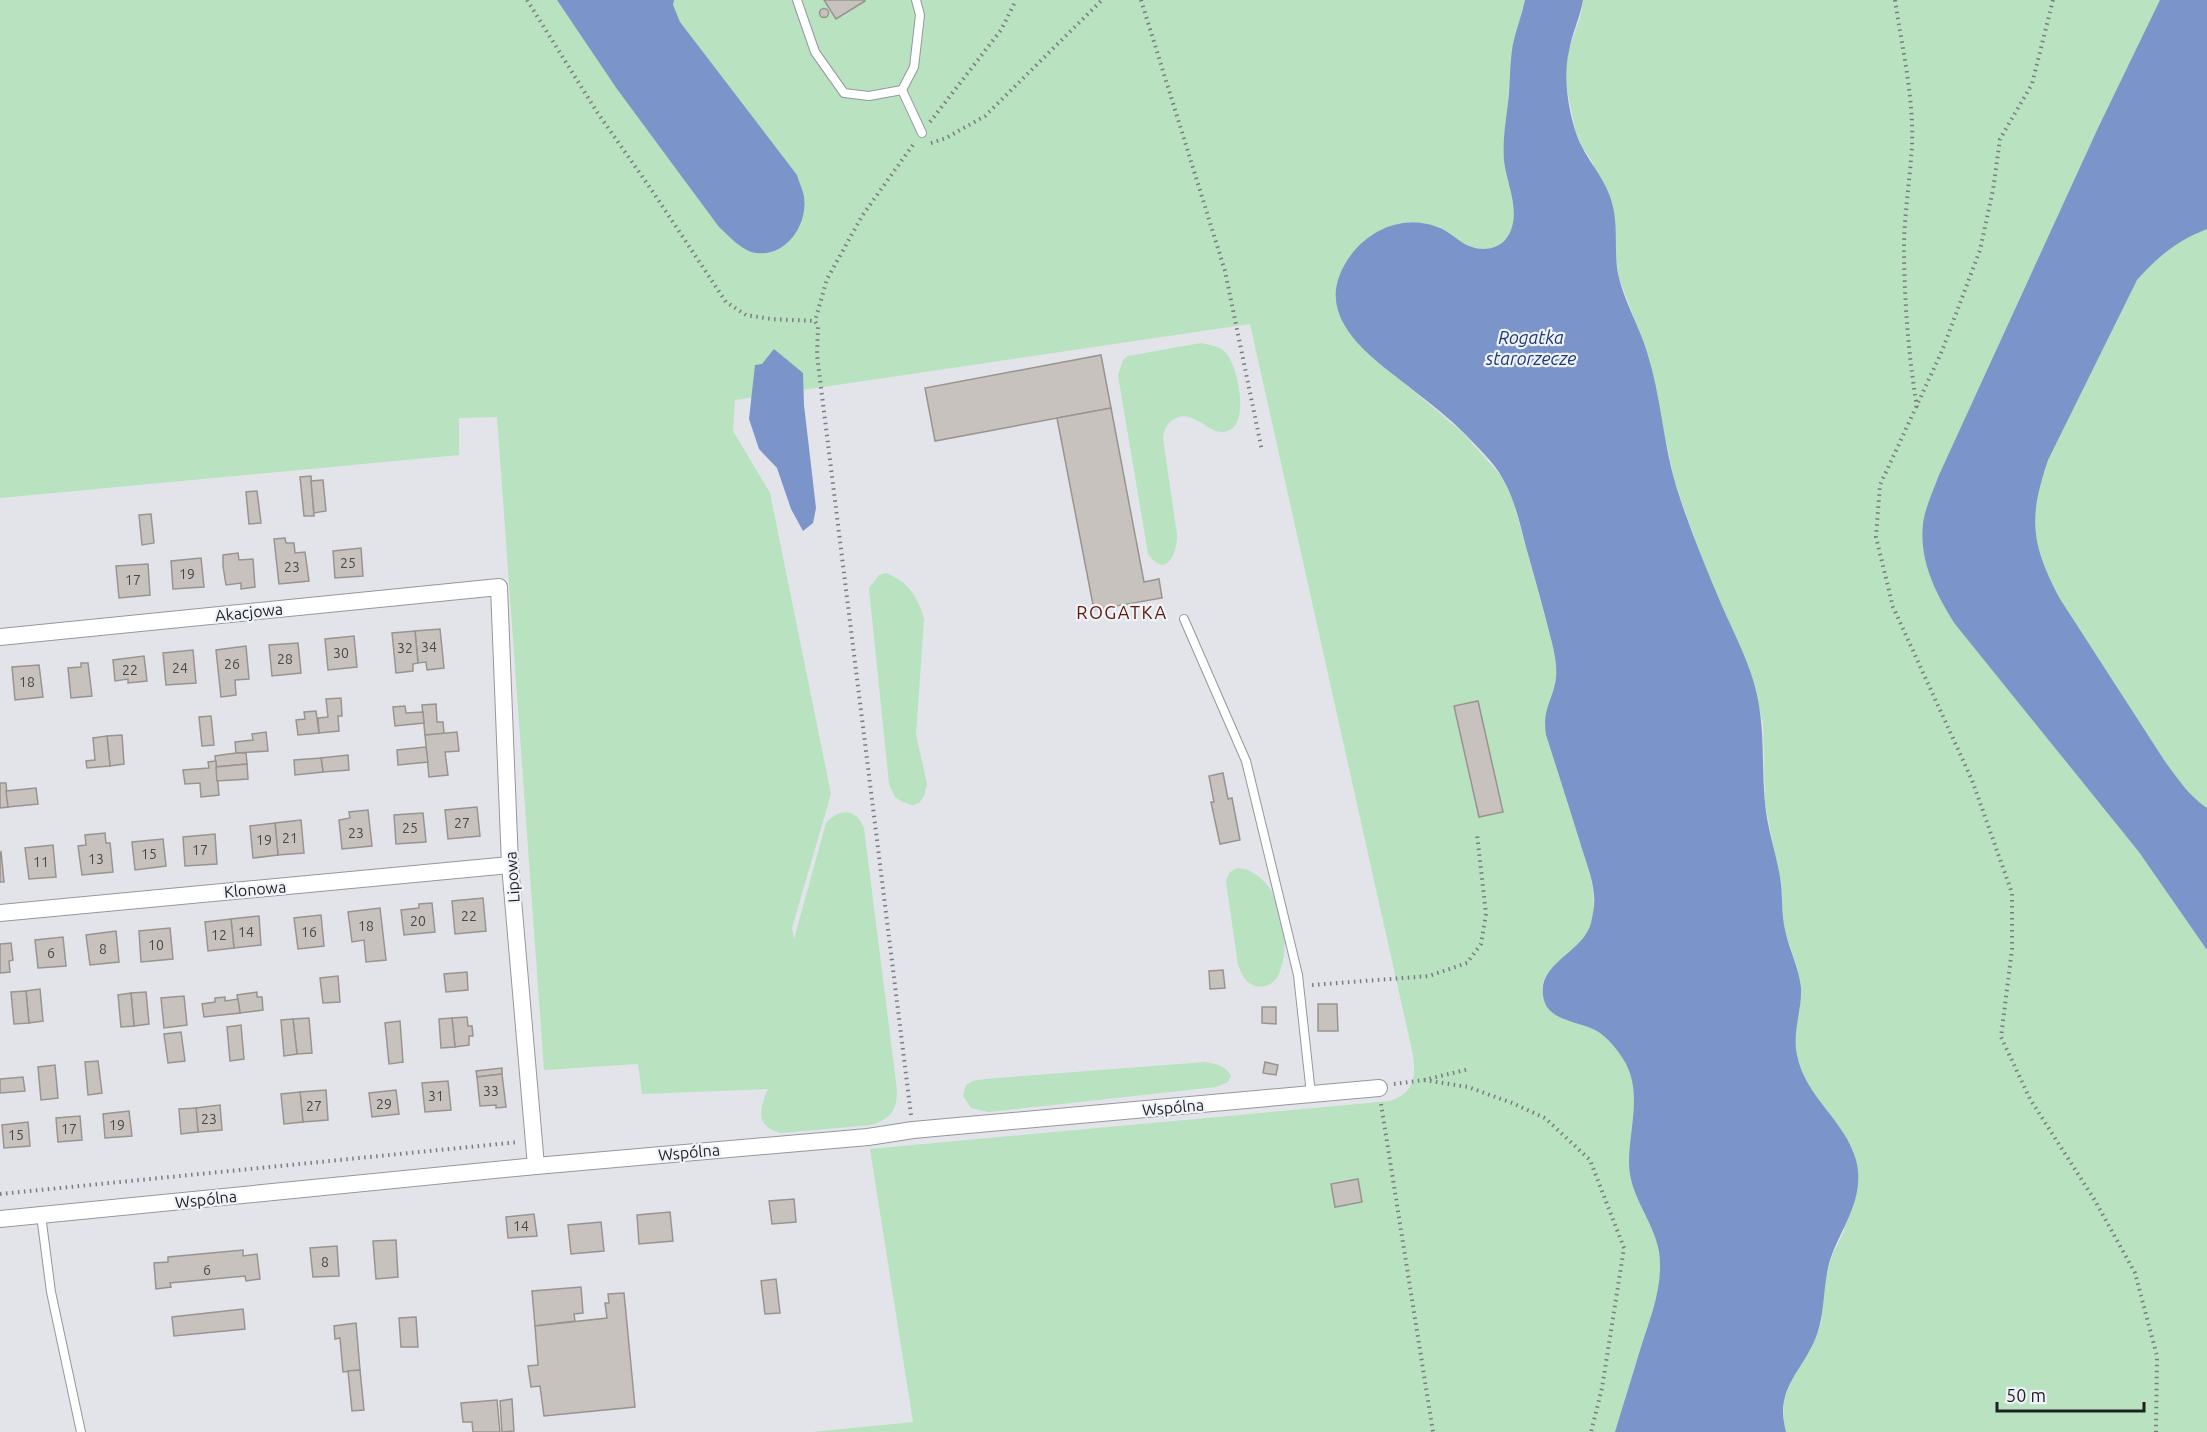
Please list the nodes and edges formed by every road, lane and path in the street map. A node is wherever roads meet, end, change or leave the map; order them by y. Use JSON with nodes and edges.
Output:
{"nodes":[{"id":1,"x":527,"y":0,"type":"edge"},
{"id":2,"x":797,"y":0,"type":"edge"},
{"id":3,"x":916,"y":0,"type":"edge"},
{"id":4,"x":1016,"y":0,"type":"edge"},
{"id":5,"x":1102,"y":0,"type":"edge"},
{"id":6,"x":1141,"y":0,"type":"edge"},
{"id":7,"x":1895,"y":0,"type":"edge"},
{"id":8,"x":2053,"y":0,"type":"edge"},
{"id":9,"x":902,"y":90,"type":"junction"},
{"id":10,"x":922,"y":133,"type":"junction"},
{"id":11,"x":928,"y":143,"type":"dead end"},
{"id":12,"x":919,"y":146,"type":"dead end"},
{"id":13,"x":910,"y":148,"type":"junction"},
{"id":14,"x":815,"y":321,"type":"junction"},
{"id":15,"x":1917,"y":408,"type":"junction"},
{"id":16,"x":1262,"y":451,"type":"dead end"},
{"id":17,"x":499,"y":587,"type":"joint"},
{"id":18,"x":1184,"y":619,"type":"dead end"},
{"id":19,"x":0,"y":637,"type":"edge"},
{"id":20,"x":1477,"y":834,"type":"dead end"},
{"id":21,"x":510,"y":865,"type":"junction"},
{"id":22,"x":0,"y":913,"type":"edge"},
{"id":23,"x":1299,"y":986,"type":"junction"},
{"id":24,"x":1469,"y":1070,"type":"dead end"},
{"id":25,"x":1424,"y":1080,"type":"junction"},
{"id":26,"x":1379,"y":1088,"type":"junction"},
{"id":27,"x":1311,"y":1094,"type":"junction"},
{"id":28,"x":913,"y":1130,"type":"junction"},
{"id":29,"x":534,"y":1140,"type":"junction"},
{"id":30,"x":536,"y":1166,"type":"junction"},
{"id":31,"x":0,"y":1194,"type":"edge"},
{"id":32,"x":41,"y":1215,"type":"junction"},
{"id":33,"x":0,"y":1219,"type":"edge"},
{"id":34,"x":81,"y":1432,"type":"edge"},
{"id":35,"x":1432,"y":1432,"type":"edge"},
{"id":36,"x":1590,"y":1432,"type":"edge"},
{"id":37,"x":2156,"y":1432,"type":"edge"}],
"edges":[{"from":1,"to":14,"type":"path"},
{"from":2,"to":9,"type":"lane"},
{"from":3,"to":9,"type":"lane"},
{"from":4,"to":10,"type":"path"},
{"from":5,"to":11,"type":"path"},
{"from":6,"to":16,"type":"path"},
{"from":7,"to":15,"type":"path"},
{"from":8,"to":15,"type":"path"},
{"from":9,"to":10,"type":"lane"},
{"from":10,"to":13,"type":"path"},
{"from":12,"to":13,"type":"path"},
{"from":13,"to":14,"type":"path"},
{"from":14,"to":28,"type":"path"},
{"from":15,"to":37,"type":"path"},
{"from":17,"to":19,"type":"street","name":"Akacjowa"},
{"from":17,"to":21,"type":"street","name":"Lipowa"},
{"from":18,"to":23,"type":"lane"},
{"from":20,"to":23,"type":"path"},
{"from":21,"to":22,"type":"street","name":"Klonowa"},
{"from":21,"to":29,"type":"street","name":"Lipowa"},
{"from":23,"to":27,"type":"lane"},
{"from":24,"to":25,"type":"path"},
{"from":25,"to":26,"type":"path"},
{"from":25,"to":36,"type":"path"},
{"from":26,"to":27,"type":"street","name":"Wspólna"},
{"from":26,"to":35,"type":"path"},
{"from":27,"to":28,"type":"street","name":"Wspólna"},
{"from":28,"to":30,"type":"street","name":"Wspólna"},
{"from":29,"to":30,"type":"street","name":"Lipowa"},
{"from":29,"to":31,"type":"path"},
{"from":30,"to":32,"type":"street","name":"Wspólna"},
{"from":32,"to":33,"type":"street","name":"Wspólna"},
{"from":32,"to":34,"type":"lane"}]}
